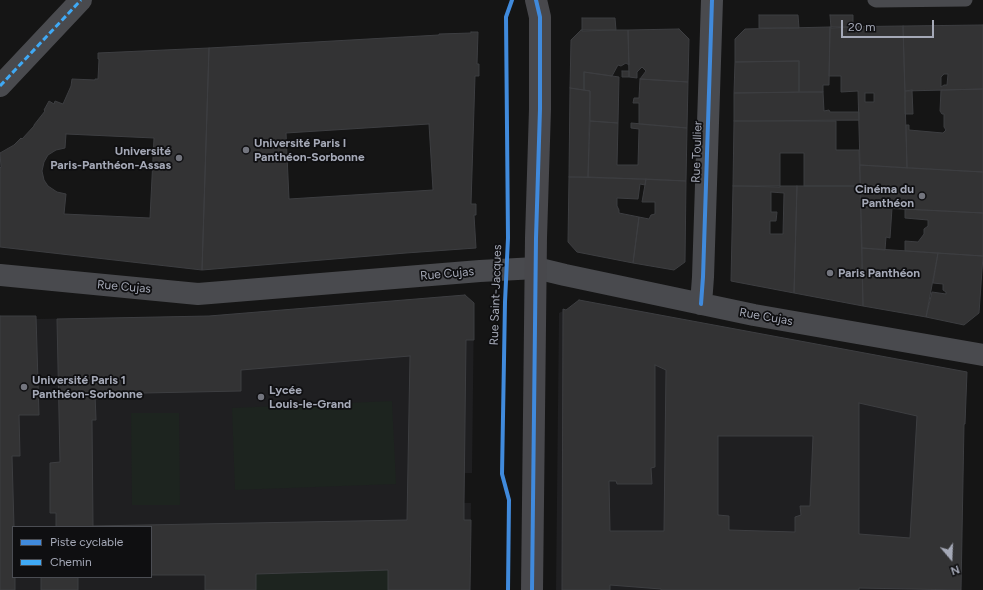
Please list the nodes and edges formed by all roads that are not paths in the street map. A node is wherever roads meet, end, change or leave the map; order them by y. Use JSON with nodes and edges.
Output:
{"nodes":[{"id":1,"x":81,"y":0,"type":"edge"},
{"id":2,"x":536,"y":0,"type":"edge"},
{"id":3,"x":712,"y":0,"type":"edge"},
{"id":4,"x":874,"y":0,"type":"edge"},
{"id":5,"x":966,"y":0,"type":"edge"},
{"id":6,"x":0,"y":86,"type":"edge"},
{"id":7,"x":536,"y":268,"type":"junction"},
{"id":8,"x":0,"y":275,"type":"edge"},
{"id":9,"x":701,"y":304,"type":"junction"},
{"id":10,"x":983,"y":355,"type":"edge"},
{"id":11,"x":532,"y":590,"type":"edge"}],
"edges":[{"from":1,"to":6,"type":"street"},
{"from":2,"to":7,"type":"main road"},
{"from":3,"to":9,"type":"street","name":"Rue Toullier"},
{"from":4,"to":5,"type":"lane"},
{"from":7,"to":8,"type":"street","name":"Rue Cujas"},
{"from":7,"to":9,"type":"street","name":"Rue Cujas"},
{"from":7,"to":11,"type":"main road"},
{"from":9,"to":10,"type":"street","name":"Rue Cujas"}]}
